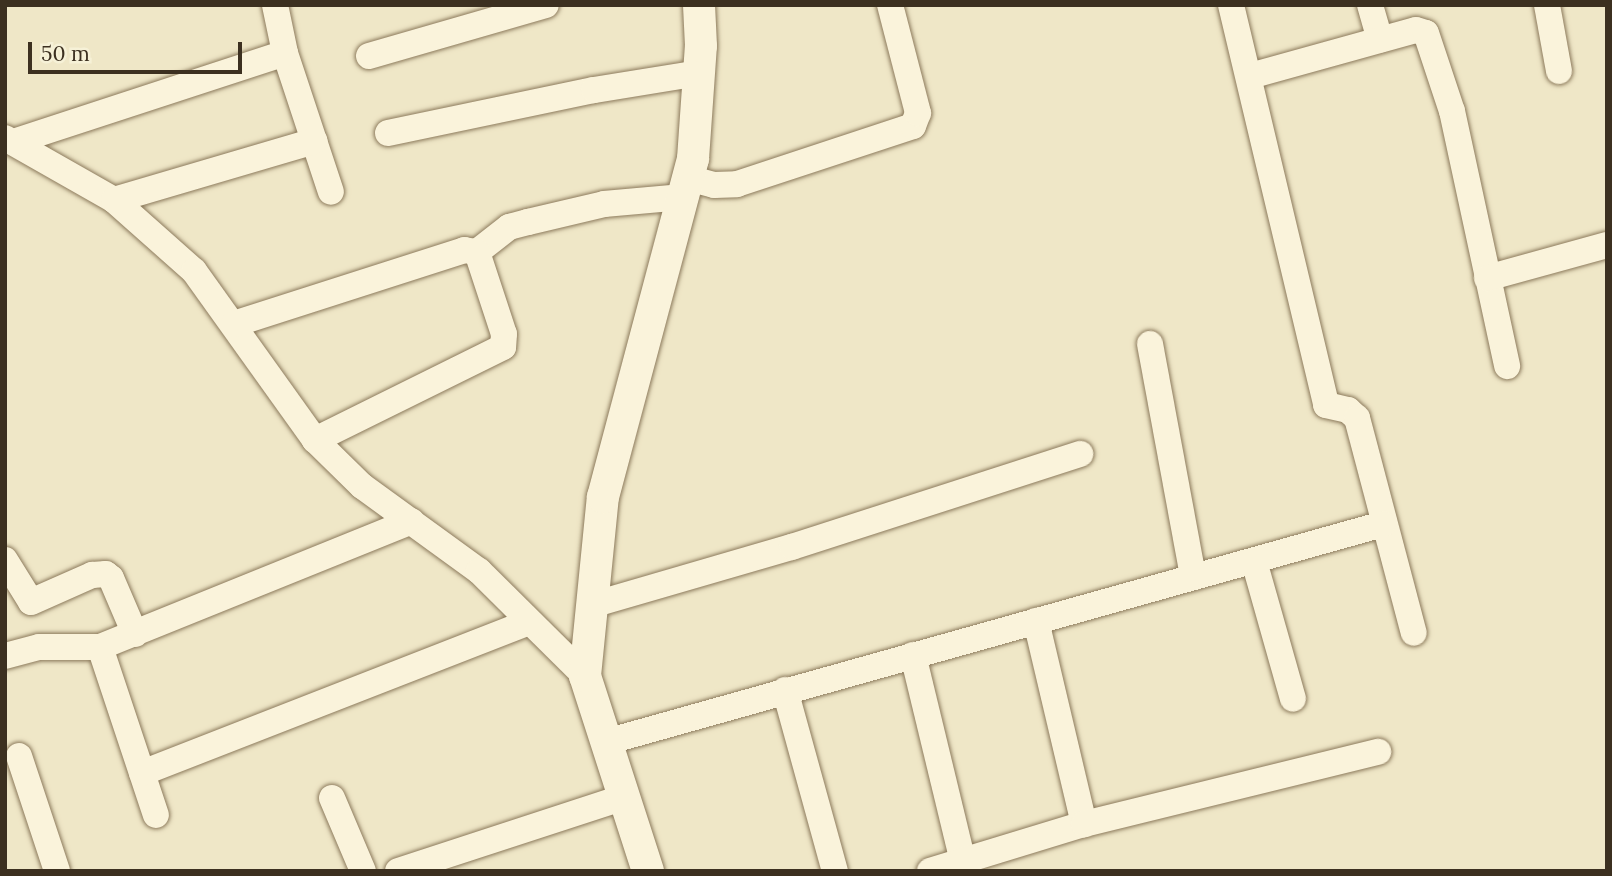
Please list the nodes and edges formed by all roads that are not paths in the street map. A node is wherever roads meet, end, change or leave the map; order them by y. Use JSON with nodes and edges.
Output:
{"nodes":[{"id":1,"x":275,"y":5,"type":"edge"},
{"id":2,"x":546,"y":5,"type":"edge"},
{"id":3,"x":699,"y":5,"type":"edge"},
{"id":4,"x":890,"y":5,"type":"edge"},
{"id":5,"x":1231,"y":5,"type":"edge"},
{"id":6,"x":1370,"y":5,"type":"edge"},
{"id":7,"x":1547,"y":5,"type":"edge"},
{"id":8,"x":1380,"y":40,"type":"junction"},
{"id":9,"x":285,"y":53,"type":"junction"},
{"id":10,"x":369,"y":56,"type":"dead end"},
{"id":11,"x":1559,"y":71,"type":"dead end"},
{"id":12,"x":699,"y":73,"type":"junction"},
{"id":13,"x":1250,"y":76,"type":"junction"},
{"id":14,"x":388,"y":133,"type":"dead end"},
{"id":15,"x":9,"y":140,"type":"edge"},
{"id":16,"x":314,"y":141,"type":"junction"},
{"id":17,"x":685,"y":188,"type":"junction"},
{"id":18,"x":331,"y":192,"type":"dead end"},
{"id":19,"x":114,"y":201,"type":"junction"},
{"id":20,"x":1607,"y":245,"type":"edge"},
{"id":21,"x":477,"y":252,"type":"junction"},
{"id":22,"x":1487,"y":278,"type":"junction"},
{"id":23,"x":234,"y":324,"type":"junction"},
{"id":24,"x":1150,"y":344,"type":"dead end"},
{"id":25,"x":1507,"y":366,"type":"dead end"},
{"id":26,"x":315,"y":440,"type":"junction"},
{"id":27,"x":1080,"y":454,"type":"dead end"},
{"id":28,"x":412,"y":521,"type":"junction"},
{"id":29,"x":1383,"y":524,"type":"junction"},
{"id":30,"x":5,"y":559,"type":"edge"},
{"id":31,"x":1254,"y":561,"type":"junction"},
{"id":32,"x":1193,"y":578,"type":"junction"},
{"id":33,"x":592,"y":605,"type":"junction"},
{"id":34,"x":1036,"y":621,"type":"junction"},
{"id":35,"x":530,"y":622,"type":"junction"},
{"id":36,"x":1414,"y":633,"type":"dead end"},
{"id":37,"x":135,"y":634,"type":"junction"},
{"id":38,"x":100,"y":647,"type":"junction"},
{"id":39,"x":913,"y":654,"type":"junction"},
{"id":40,"x":5,"y":656,"type":"edge"},
{"id":41,"x":585,"y":676,"type":"junction"},
{"id":42,"x":785,"y":690,"type":"junction"},
{"id":43,"x":1293,"y":699,"type":"dead end"},
{"id":44,"x":606,"y":742,"type":"junction"},
{"id":45,"x":1378,"y":752,"type":"dead end"},
{"id":46,"x":19,"y":756,"type":"dead end"},
{"id":47,"x":142,"y":773,"type":"junction"},
{"id":48,"x":624,"y":797,"type":"junction"},
{"id":49,"x":332,"y":798,"type":"dead end"},
{"id":50,"x":156,"y":815,"type":"dead end"},
{"id":51,"x":1084,"y":824,"type":"junction"},
{"id":52,"x":962,"y":861,"type":"junction"},
{"id":53,"x":57,"y":871,"type":"edge"},
{"id":54,"x":363,"y":871,"type":"edge"},
{"id":55,"x":398,"y":871,"type":"edge"},
{"id":56,"x":648,"y":871,"type":"edge"},
{"id":57,"x":835,"y":871,"type":"edge"},
{"id":58,"x":930,"y":871,"type":"edge"}],
"edges":[{"from":1,"to":9,"type":"street"},
{"from":2,"to":10,"type":"street"},
{"from":3,"to":12,"type":"street"},
{"from":4,"to":17,"type":"street"},
{"from":5,"to":13,"type":"street"},
{"from":6,"to":8,"type":"street"},
{"from":7,"to":11,"type":"street"},
{"from":8,"to":13,"type":"street"},
{"from":8,"to":22,"type":"street"},
{"from":9,"to":15,"type":"street"},
{"from":9,"to":16,"type":"street"},
{"from":12,"to":14,"type":"street"},
{"from":12,"to":17,"type":"street"},
{"from":13,"to":29,"type":"street"},
{"from":15,"to":19,"type":"street"},
{"from":16,"to":18,"type":"street"},
{"from":16,"to":19,"type":"street"},
{"from":17,"to":21,"type":"street"},
{"from":17,"to":33,"type":"street"},
{"from":19,"to":23,"type":"street"},
{"from":20,"to":22,"type":"street"},
{"from":21,"to":23,"type":"street"},
{"from":21,"to":26,"type":"street"},
{"from":22,"to":25,"type":"street"},
{"from":23,"to":26,"type":"street"},
{"from":24,"to":32,"type":"street"},
{"from":26,"to":28,"type":"street"},
{"from":27,"to":33,"type":"street"},
{"from":28,"to":35,"type":"street"},
{"from":28,"to":37,"type":"street"},
{"from":29,"to":31,"type":"street"},
{"from":29,"to":36,"type":"street"},
{"from":30,"to":37,"type":"street"},
{"from":31,"to":32,"type":"street"},
{"from":31,"to":43,"type":"street"},
{"from":32,"to":34,"type":"street"},
{"from":33,"to":41,"type":"street"},
{"from":34,"to":39,"type":"street"},
{"from":34,"to":51,"type":"street"},
{"from":35,"to":41,"type":"street"},
{"from":35,"to":47,"type":"street"},
{"from":37,"to":38,"type":"street"},
{"from":38,"to":40,"type":"street"},
{"from":38,"to":47,"type":"street"},
{"from":39,"to":42,"type":"street"},
{"from":39,"to":52,"type":"street"},
{"from":41,"to":44,"type":"street"},
{"from":42,"to":44,"type":"street"},
{"from":42,"to":57,"type":"street"},
{"from":44,"to":48,"type":"street"},
{"from":45,"to":51,"type":"street"},
{"from":46,"to":53,"type":"street"},
{"from":47,"to":50,"type":"street"},
{"from":48,"to":55,"type":"street"},
{"from":48,"to":56,"type":"street"},
{"from":49,"to":54,"type":"street"},
{"from":51,"to":52,"type":"street"},
{"from":52,"to":58,"type":"street"}]}
